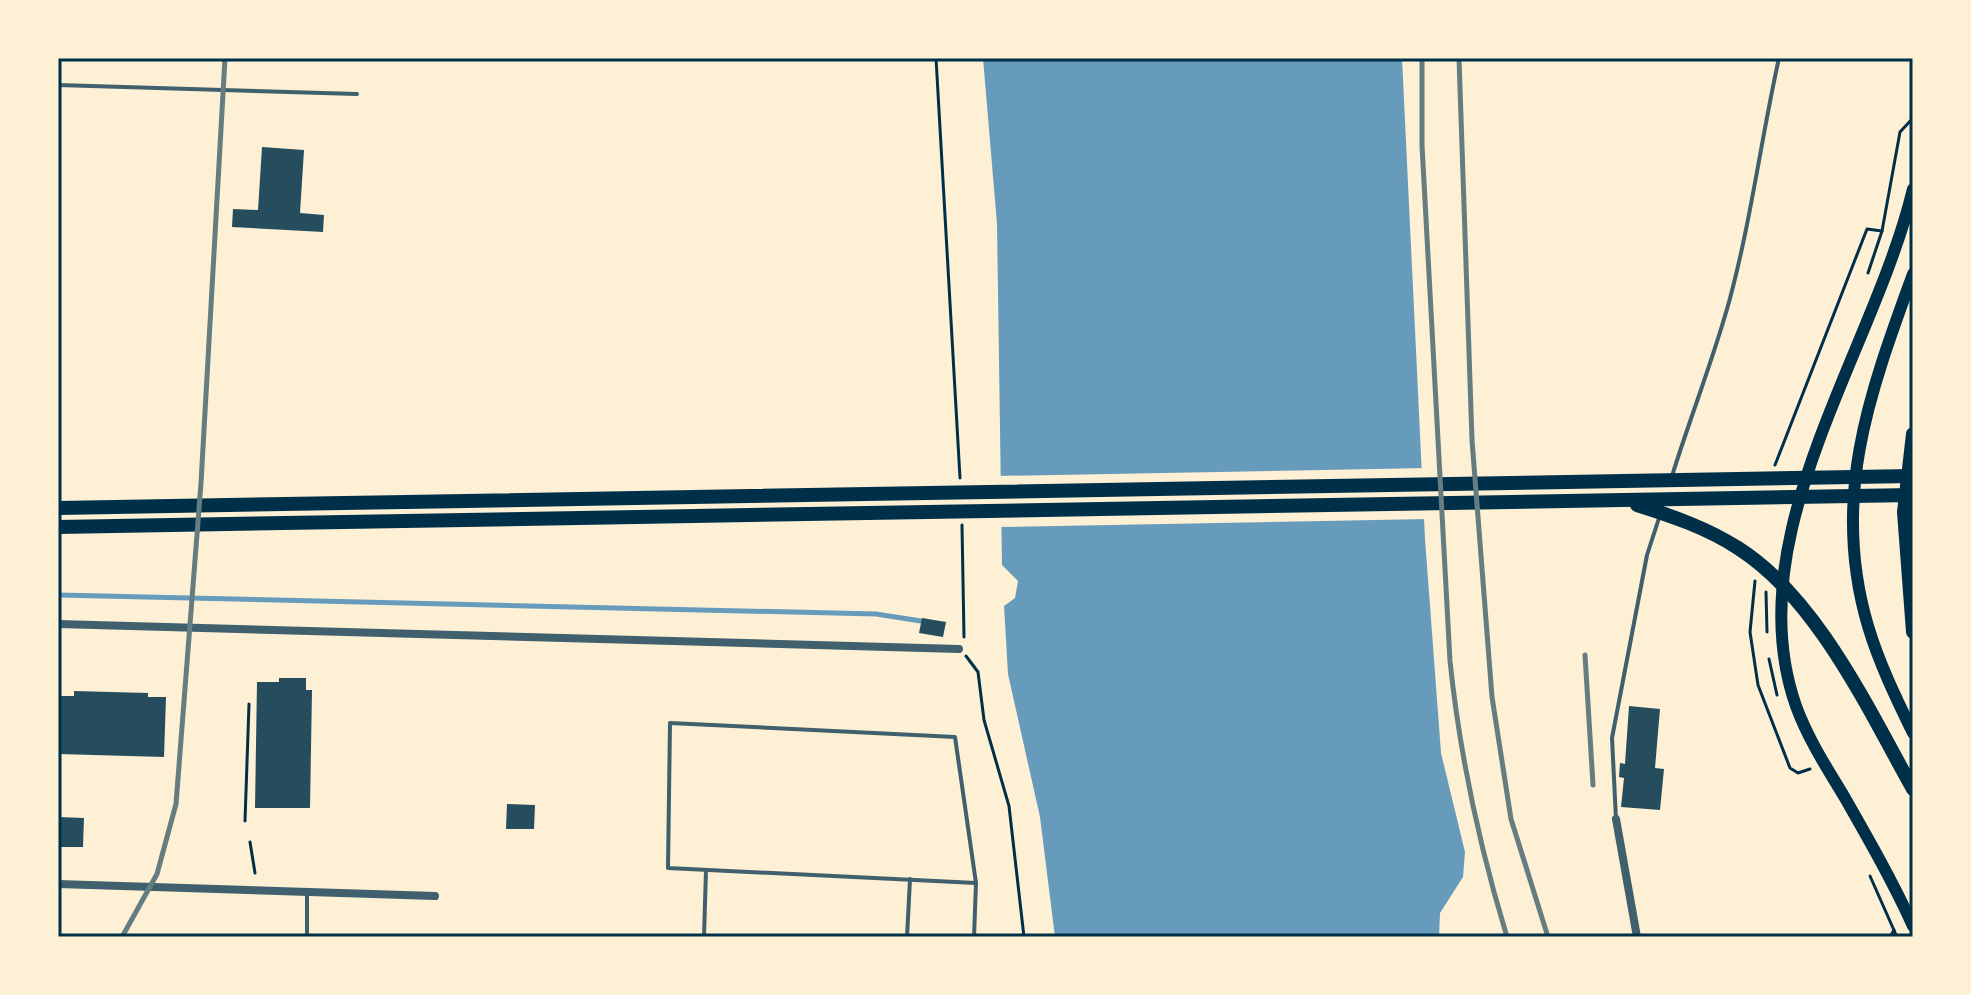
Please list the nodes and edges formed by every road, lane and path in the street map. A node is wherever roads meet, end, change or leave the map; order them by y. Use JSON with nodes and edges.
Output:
{"nodes":[{"id":1,"x":936,"y":58,"type":"edge"},
{"id":2,"x":1779,"y":58,"type":"edge"},
{"id":3,"x":58,"y":85,"type":"edge"},
{"id":4,"x":357,"y":94,"type":"dead end"},
{"id":5,"x":1913,"y":118,"type":"edge"},
{"id":6,"x":1913,"y":189,"type":"edge"},
{"id":7,"x":1882,"y":231,"type":"junction"},
{"id":8,"x":1913,"y":274,"type":"edge"},
{"id":9,"x":1864,"y":286,"type":"dead end"},
{"id":10,"x":1913,"y":434,"type":"edge"},
{"id":11,"x":1775,"y":465,"type":"dead end"},
{"id":12,"x":1911,"y":469,"type":"edge"},
{"id":13,"x":1670,"y":484,"type":"dead end"},
{"id":14,"x":961,"y":490,"type":"dead end"},
{"id":15,"x":1913,"y":495,"type":"edge"},
{"id":16,"x":1665,"y":498,"type":"dead end"},
{"id":17,"x":1625,"y":501,"type":"junction"},
{"id":18,"x":58,"y":508,"type":"edge"},
{"id":19,"x":949,"y":524,"type":"dead end"},
{"id":20,"x":58,"y":527,"type":"edge"},
{"id":21,"x":1904,"y":531,"type":"junction"},
{"id":22,"x":1755,"y":574,"type":"dead end"},
{"id":23,"x":1913,"y":578,"type":"edge"},
{"id":24,"x":1767,"y":582,"type":"dead end"},
{"id":25,"x":58,"y":624,"type":"edge"},
{"id":26,"x":1913,"y":632,"type":"edge"},
{"id":27,"x":1767,"y":636,"type":"dead end"},
{"id":28,"x":959,"y":649,"type":"junction"},
{"id":29,"x":1768,"y":649,"type":"dead end"},
{"id":30,"x":1778,"y":699,"type":"dead end"},
{"id":31,"x":249,"y":704,"type":"dead end"},
{"id":32,"x":1913,"y":733,"type":"edge"},
{"id":33,"x":1804,"y":759,"type":"dead end"},
{"id":34,"x":1810,"y":769,"type":"junction"},
{"id":35,"x":1817,"y":782,"type":"dead end"},
{"id":36,"x":1913,"y":789,"type":"edge"},
{"id":37,"x":1616,"y":819,"type":"joint"},
{"id":38,"x":245,"y":821,"type":"dead end"},
{"id":39,"x":250,"y":842,"type":"dead end"},
{"id":40,"x":706,"y":870,"type":"junction"},
{"id":41,"x":1869,"y":872,"type":"dead end"},
{"id":42,"x":255,"y":873,"type":"dead end"},
{"id":43,"x":910,"y":879,"type":"junction"},
{"id":44,"x":976,"y":883,"type":"junction"},
{"id":45,"x":58,"y":884,"type":"edge"},
{"id":46,"x":308,"y":891,"type":"junction"},
{"id":47,"x":435,"y":896,"type":"dead end"},
{"id":48,"x":1913,"y":926,"type":"edge"},
{"id":49,"x":1894,"y":930,"type":"junction"},
{"id":50,"x":307,"y":937,"type":"edge"},
{"id":51,"x":704,"y":937,"type":"edge"},
{"id":52,"x":907,"y":937,"type":"edge"},
{"id":53,"x":974,"y":937,"type":"edge"},
{"id":54,"x":1024,"y":937,"type":"edge"},
{"id":55,"x":1637,"y":937,"type":"edge"},
{"id":56,"x":1890,"y":937,"type":"edge"},
{"id":57,"x":1897,"y":937,"type":"edge"}],
"edges":[{"from":1,"to":14,"type":"path"},
{"from":2,"to":13,"type":"lane"},
{"from":3,"to":4,"type":"lane"},
{"from":5,"to":7,"type":"path"},
{"from":6,"to":48,"type":"main road"},
{"from":7,"to":9,"type":"path"},
{"from":7,"to":11,"type":"path"},
{"from":8,"to":32,"type":"main road"},
{"from":10,"to":12,"type":"highway"},
{"from":12,"to":18,"type":"highway"},
{"from":12,"to":21,"type":"highway"},
{"from":15,"to":17,"type":"highway"},
{"from":16,"to":37,"type":"lane"},
{"from":17,"to":20,"type":"highway"},
{"from":17,"to":36,"type":"highway"},
{"from":19,"to":28,"type":"path"},
{"from":21,"to":23,"type":"highway"},
{"from":21,"to":26,"type":"highway"},
{"from":22,"to":34,"type":"path"},
{"from":24,"to":27,"type":"path"},
{"from":25,"to":28,"type":"street"},
{"from":28,"to":54,"type":"path"},
{"from":29,"to":30,"type":"path"},
{"from":31,"to":38,"type":"path"},
{"from":33,"to":34,"type":"path"},
{"from":34,"to":35,"type":"path"},
{"from":37,"to":55,"type":"street"},
{"from":39,"to":42,"type":"path"},
{"from":40,"to":43,"type":"lane"},
{"from":40,"to":44,"type":"lane"},
{"from":40,"to":51,"type":"lane"},
{"from":41,"to":49,"type":"path"},
{"from":43,"to":44,"type":"lane"},
{"from":43,"to":52,"type":"lane"},
{"from":44,"to":53,"type":"lane"},
{"from":45,"to":46,"type":"street"},
{"from":46,"to":47,"type":"street"},
{"from":46,"to":50,"type":"lane"},
{"from":49,"to":56,"type":"path"},
{"from":49,"to":57,"type":"path"}]}
